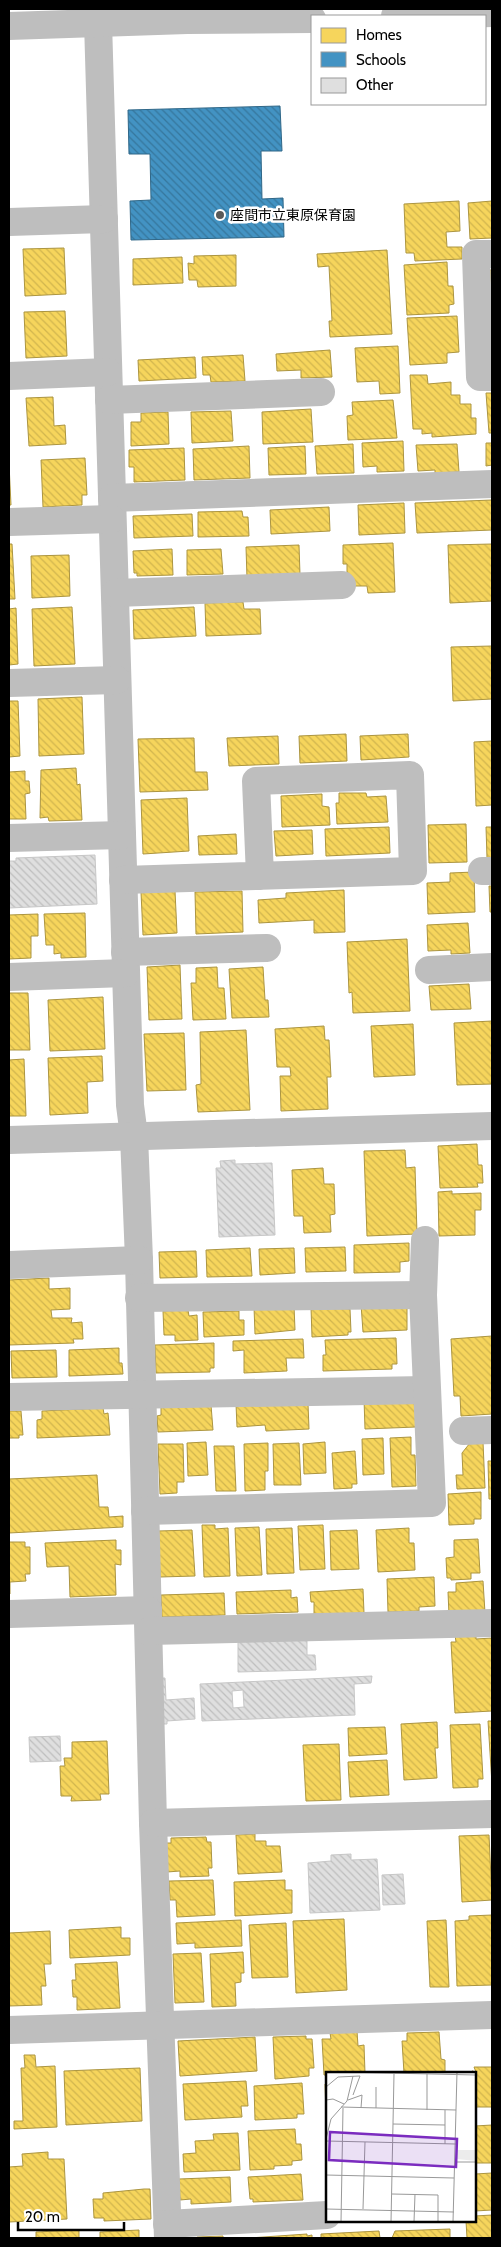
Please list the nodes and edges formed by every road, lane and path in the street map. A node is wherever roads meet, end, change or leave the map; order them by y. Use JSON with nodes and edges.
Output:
{"nodes":[{"id":1,"x":492,"y":13,"type":"edge"},
{"id":2,"x":435,"y":15,"type":"edge"},
{"id":3,"x":311,"y":19,"type":"edge"},
{"id":4,"x":98,"y":22,"type":"junction"},
{"id":5,"x":9,"y":26,"type":"edge"},
{"id":6,"x":104,"y":219,"type":"junction"},
{"id":7,"x":9,"y":222,"type":"edge"},
{"id":8,"x":492,"y":254,"type":"edge"},
{"id":9,"x":108,"y":372,"type":"junction"},
{"id":10,"x":9,"y":376,"type":"edge"},
{"id":11,"x":492,"y":377,"type":"edge"},
{"id":12,"x":321,"y":392,"type":"dead end"},
{"id":13,"x":109,"y":400,"type":"junction"},
{"id":14,"x":492,"y":484,"type":"edge"},
{"id":15,"x":112,"y":509,"type":"junction"},
{"id":16,"x":9,"y":522,"type":"edge"},
{"id":17,"x":342,"y":585,"type":"dead end"},
{"id":18,"x":115,"y":593,"type":"junction"},
{"id":19,"x":117,"y":680,"type":"junction"},
{"id":20,"x":9,"y":683,"type":"edge"},
{"id":21,"x":122,"y":835,"type":"junction"},
{"id":22,"x":9,"y":838,"type":"edge"},
{"id":23,"x":260,"y":876,"type":"junction"},
{"id":24,"x":124,"y":880,"type":"junction"},
{"id":25,"x":268,"y":948,"type":"dead end"},
{"id":26,"x":126,"y":963,"type":"junction"},
{"id":27,"x":492,"y":968,"type":"edge"},
{"id":28,"x":429,"y":970,"type":"dead end"},
{"id":29,"x":9,"y":977,"type":"edge"},
{"id":30,"x":492,"y":1126,"type":"edge"},
{"id":31,"x":134,"y":1136,"type":"junction"},
{"id":32,"x":9,"y":1140,"type":"edge"},
{"id":33,"x":425,"y":1240,"type":"dead end"},
{"id":34,"x":139,"y":1260,"type":"junction"},
{"id":35,"x":9,"y":1265,"type":"edge"},
{"id":36,"x":423,"y":1295,"type":"junction"},
{"id":37,"x":140,"y":1298,"type":"junction"},
{"id":38,"x":426,"y":1390,"type":"junction"},
{"id":39,"x":142,"y":1393,"type":"junction"},
{"id":40,"x":9,"y":1397,"type":"edge"},
{"id":41,"x":492,"y":1430,"type":"edge"},
{"id":42,"x":463,"y":1431,"type":"dead end"},
{"id":43,"x":145,"y":1512,"type":"junction"},
{"id":44,"x":9,"y":1614,"type":"edge"},
{"id":45,"x":148,"y":1621,"type":"junction"},
{"id":46,"x":492,"y":1623,"type":"edge"},
{"id":47,"x":492,"y":1814,"type":"edge"},
{"id":48,"x":153,"y":1823,"type":"junction"},
{"id":49,"x":492,"y":2015,"type":"edge"},
{"id":50,"x":161,"y":2025,"type":"junction"},
{"id":51,"x":9,"y":2030,"type":"edge"},
{"id":52,"x":326,"y":2215,"type":"edge"},
{"id":53,"x":168,"y":2231,"type":"edge"}],
"edges":[{"from":1,"to":2,"type":"street"},
{"from":3,"to":4,"type":"street"},
{"from":4,"to":5,"type":"street"},
{"from":4,"to":6,"type":"street"},
{"from":6,"to":7,"type":"street"},
{"from":6,"to":9,"type":"street"},
{"from":8,"to":11,"type":"street"},
{"from":9,"to":10,"type":"street"},
{"from":9,"to":13,"type":"street"},
{"from":12,"to":13,"type":"street"},
{"from":13,"to":15,"type":"street"},
{"from":14,"to":15,"type":"street"},
{"from":15,"to":16,"type":"street"},
{"from":15,"to":18,"type":"street"},
{"from":17,"to":18,"type":"street"},
{"from":18,"to":19,"type":"street"},
{"from":19,"to":20,"type":"street"},
{"from":19,"to":21,"type":"street"},
{"from":21,"to":22,"type":"street"},
{"from":21,"to":24,"type":"street"},
{"from":23,"to":23,"type":"street"},
{"from":23,"to":24,"type":"street"},
{"from":24,"to":26,"type":"street"},
{"from":25,"to":26,"type":"street"},
{"from":26,"to":29,"type":"street"},
{"from":26,"to":31,"type":"street"},
{"from":27,"to":28,"type":"street"},
{"from":30,"to":31,"type":"street"},
{"from":31,"to":32,"type":"street"},
{"from":31,"to":34,"type":"street"},
{"from":33,"to":36,"type":"street"},
{"from":34,"to":35,"type":"street"},
{"from":34,"to":37,"type":"street"},
{"from":36,"to":37,"type":"street"},
{"from":36,"to":38,"type":"street"},
{"from":37,"to":39,"type":"street"},
{"from":38,"to":39,"type":"street"},
{"from":38,"to":43,"type":"street"},
{"from":39,"to":40,"type":"street"},
{"from":39,"to":43,"type":"street"},
{"from":41,"to":42,"type":"street"},
{"from":43,"to":45,"type":"street"},
{"from":44,"to":45,"type":"street"},
{"from":45,"to":46,"type":"street"},
{"from":45,"to":48,"type":"street"},
{"from":47,"to":48,"type":"street"},
{"from":48,"to":50,"type":"street"},
{"from":49,"to":50,"type":"street"},
{"from":50,"to":51,"type":"street"},
{"from":50,"to":53,"type":"street"},
{"from":52,"to":53,"type":"street"}]}
